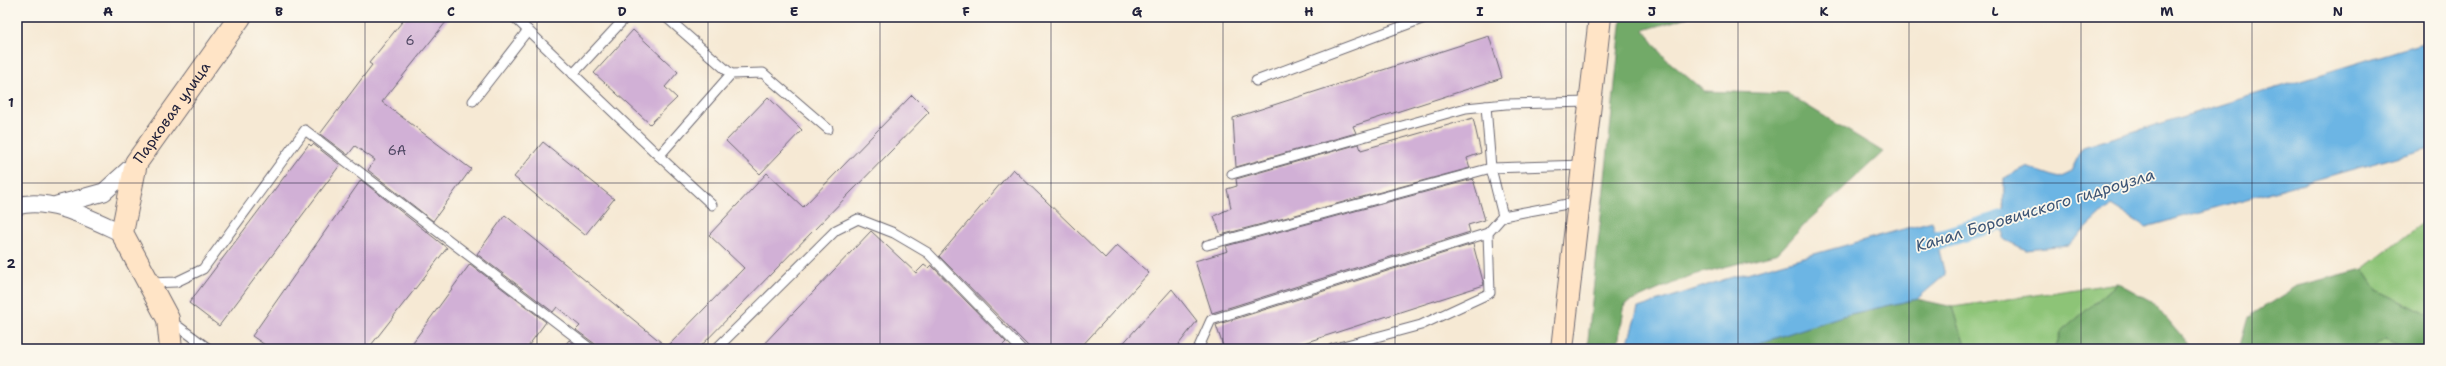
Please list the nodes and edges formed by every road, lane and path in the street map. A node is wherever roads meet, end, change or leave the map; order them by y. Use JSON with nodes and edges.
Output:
{"nodes":[{"id":1,"x":240,"y":17,"type":"edge"},
{"id":2,"x":514,"y":17,"type":"edge"},
{"id":3,"x":626,"y":17,"type":"edge"},
{"id":4,"x":666,"y":17,"type":"edge"},
{"id":5,"x":1428,"y":17,"type":"edge"},
{"id":6,"x":1600,"y":17,"type":"edge"},
{"id":7,"x":528,"y":30,"type":"junction"},
{"id":8,"x":573,"y":74,"type":"junction"},
{"id":9,"x":731,"y":74,"type":"junction"},
{"id":10,"x":1256,"y":81,"type":"dead end"},
{"id":11,"x":473,"y":101,"type":"dead end"},
{"id":12,"x":1590,"y":102,"type":"junction"},
{"id":13,"x":1486,"y":106,"type":"junction"},
{"id":14,"x":828,"y":129,"type":"dead end"},
{"id":15,"x":659,"y":156,"type":"junction"},
{"id":16,"x":136,"y":163,"type":"junction"},
{"id":17,"x":1584,"y":165,"type":"junction"},
{"id":18,"x":1491,"y":168,"type":"junction"},
{"id":19,"x":1232,"y":174,"type":"dead end"},
{"id":20,"x":1580,"y":202,"type":"junction"},
{"id":21,"x":712,"y":205,"type":"dead end"},
{"id":22,"x":17,"y":206,"type":"edge"},
{"id":23,"x":50,"y":207,"type":"junction"},
{"id":24,"x":1503,"y":216,"type":"junction"},
{"id":25,"x":122,"y":233,"type":"junction"},
{"id":26,"x":1488,"y":233,"type":"junction"},
{"id":27,"x":1207,"y":245,"type":"dead end"},
{"id":28,"x":149,"y":283,"type":"junction"},
{"id":29,"x":168,"y":319,"type":"junction"},
{"id":30,"x":1018,"y":348,"type":"edge"},
{"id":31,"x":171,"y":349,"type":"edge"},
{"id":32,"x":209,"y":349,"type":"edge"},
{"id":33,"x":591,"y":349,"type":"edge"},
{"id":34,"x":716,"y":349,"type":"edge"},
{"id":35,"x":1198,"y":349,"type":"edge"},
{"id":36,"x":1332,"y":349,"type":"edge"},
{"id":37,"x":1562,"y":349,"type":"edge"}],
"edges":[{"from":1,"to":16,"type":"street","name":"Парковая улица"},
{"from":2,"to":7,"type":"lane"},
{"from":3,"to":8,"type":"lane"},
{"from":4,"to":9,"type":"lane"},
{"from":5,"to":10,"type":"lane"},
{"from":6,"to":12,"type":"street"},
{"from":7,"to":8,"type":"lane"},
{"from":7,"to":11,"type":"lane"},
{"from":8,"to":15,"type":"lane"},
{"from":9,"to":14,"type":"lane"},
{"from":9,"to":15,"type":"lane"},
{"from":12,"to":13,"type":"lane"},
{"from":12,"to":17,"type":"street"},
{"from":13,"to":18,"type":"lane"},
{"from":13,"to":19,"type":"lane"},
{"from":15,"to":21,"type":"lane"},
{"from":16,"to":23,"type":"street"},
{"from":16,"to":25,"type":"street","name":"Парковая улица"},
{"from":17,"to":18,"type":"lane"},
{"from":17,"to":20,"type":"street"},
{"from":18,"to":24,"type":"lane"},
{"from":18,"to":27,"type":"lane"},
{"from":20,"to":24,"type":"lane"},
{"from":20,"to":37,"type":"street"},
{"from":22,"to":23,"type":"street"},
{"from":23,"to":25,"type":"street"},
{"from":24,"to":26,"type":"lane"},
{"from":25,"to":28,"type":"street"},
{"from":26,"to":35,"type":"lane"},
{"from":26,"to":36,"type":"lane"},
{"from":28,"to":29,"type":"street"},
{"from":28,"to":33,"type":"lane"},
{"from":29,"to":31,"type":"street"},
{"from":29,"to":32,"type":"lane"},
{"from":30,"to":34,"type":"lane"}]}
